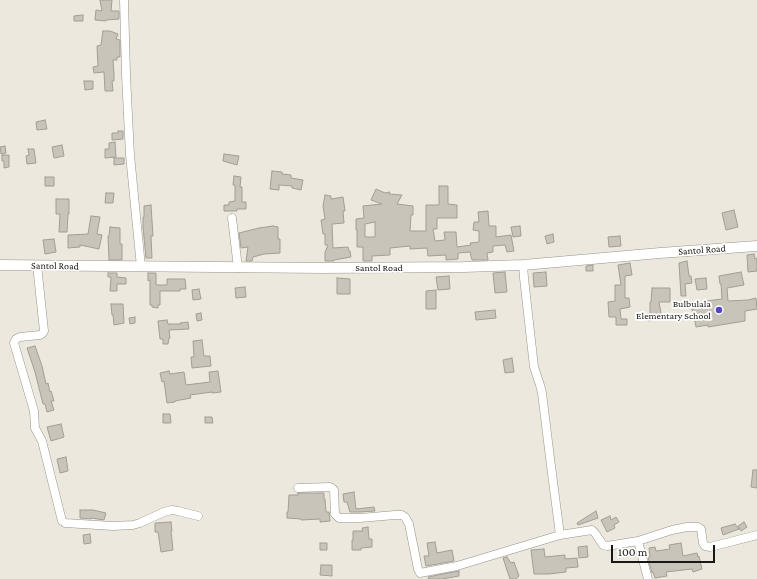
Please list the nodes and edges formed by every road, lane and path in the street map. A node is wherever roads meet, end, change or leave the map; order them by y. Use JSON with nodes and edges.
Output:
{"nodes":[{"id":1,"x":124,"y":0,"type":"edge"},
{"id":2,"x":232,"y":218,"type":"dead end"},
{"id":3,"x":757,"y":246,"type":"edge"},
{"id":4,"x":0,"y":265,"type":"edge"},
{"id":5,"x":523,"y":265,"type":"junction"},
{"id":6,"x":37,"y":266,"type":"junction"},
{"id":7,"x":140,"y":267,"type":"junction"},
{"id":8,"x":238,"y":268,"type":"junction"},
{"id":9,"x":298,"y":488,"type":"dead end"},
{"id":10,"x":198,"y":516,"type":"dead end"},
{"id":11,"x":560,"y":535,"type":"junction"},
{"id":12,"x":757,"y":535,"type":"edge"},
{"id":13,"x":638,"y":541,"type":"junction"},
{"id":14,"x":420,"y":576,"type":"edge"},
{"id":15,"x":648,"y":579,"type":"edge"}],
"edges":[{"from":1,"to":7,"type":"street"},
{"from":2,"to":8,"type":"street"},
{"from":3,"to":5,"type":"main road","name":"Santol Road"},
{"from":4,"to":6,"type":"main road","name":"Santol Road"},
{"from":5,"to":8,"type":"main road","name":"Santol Road"},
{"from":5,"to":11,"type":"street"},
{"from":6,"to":7,"type":"main road","name":"Santol Road"},
{"from":6,"to":10,"type":"street"},
{"from":7,"to":8,"type":"main road","name":"Santol Road"},
{"from":9,"to":14,"type":"street"},
{"from":11,"to":13,"type":"street"},
{"from":11,"to":14,"type":"street"},
{"from":12,"to":13,"type":"street"},
{"from":13,"to":15,"type":"street"}]}
